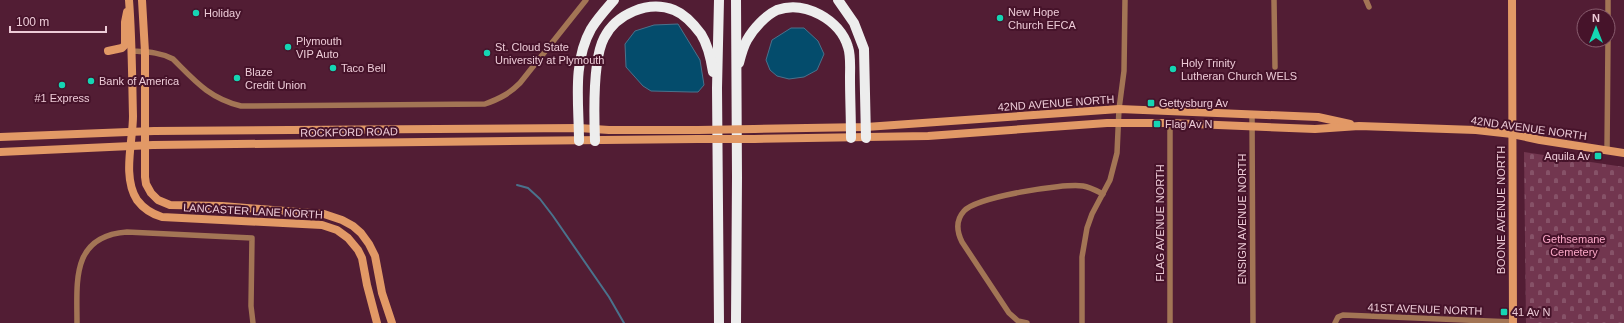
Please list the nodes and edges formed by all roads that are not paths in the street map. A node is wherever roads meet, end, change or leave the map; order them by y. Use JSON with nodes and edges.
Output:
{"nodes":[{"id":1,"x":142,"y":0,"type":"edge"},
{"id":2,"x":586,"y":0,"type":"edge"},
{"id":3,"x":614,"y":0,"type":"edge"},
{"id":4,"x":718,"y":0,"type":"edge"},
{"id":5,"x":736,"y":0,"type":"edge"},
{"id":6,"x":838,"y":0,"type":"edge"},
{"id":7,"x":1125,"y":0,"type":"edge"},
{"id":8,"x":1274,"y":0,"type":"edge"},
{"id":9,"x":1366,"y":0,"type":"edge"},
{"id":10,"x":1512,"y":0,"type":"edge"},
{"id":11,"x":129,"y":2,"type":"edge"},
{"id":12,"x":1369,"y":7,"type":"dead end"},
{"id":13,"x":1608,"y":48,"type":"edge"},
{"id":14,"x":132,"y":52,"type":"junction"},
{"id":15,"x":145,"y":52,"type":"junction"},
{"id":16,"x":132,"y":64,"type":"junction"},
{"id":17,"x":1275,"y":67,"type":"dead end"},
{"id":18,"x":736,"y":70,"type":"junction"},
{"id":19,"x":717,"y":88,"type":"junction"},
{"id":20,"x":1119,"y":109,"type":"junction"},
{"id":21,"x":1252,"y":114,"type":"junction"},
{"id":22,"x":1118,"y":122,"type":"junction"},
{"id":23,"x":1170,"y":123,"type":"junction"},
{"id":24,"x":1252,"y":126,"type":"junction"},
{"id":25,"x":1359,"y":126,"type":"junction"},
{"id":26,"x":579,"y":128,"type":"junction"},
{"id":27,"x":594,"y":129,"type":"junction"},
{"id":28,"x":698,"y":130,"type":"joint"},
{"id":29,"x":145,"y":131,"type":"junction"},
{"id":30,"x":132,"y":132,"type":"junction"},
{"id":31,"x":866,"y":132,"type":"junction"},
{"id":32,"x":851,"y":133,"type":"junction"},
{"id":33,"x":1512,"y":134,"type":"junction"},
{"id":34,"x":0,"y":137,"type":"edge"},
{"id":35,"x":698,"y":139,"type":"joint"},
{"id":36,"x":579,"y":140,"type":"junction"},
{"id":37,"x":595,"y":140,"type":"junction"},
{"id":38,"x":130,"y":146,"type":"junction"},
{"id":39,"x":144,"y":146,"type":"junction"},
{"id":40,"x":1607,"y":151,"type":"junction"},
{"id":41,"x":0,"y":152,"type":"edge"},
{"id":42,"x":1624,"y":153,"type":"edge"},
{"id":43,"x":1103,"y":194,"type":"junction"},
{"id":44,"x":1337,"y":320,"type":"edge"},
{"id":45,"x":1423,"y":321,"type":"edge"},
{"id":46,"x":78,"y":323,"type":"edge"},
{"id":47,"x":252,"y":323,"type":"edge"},
{"id":48,"x":377,"y":323,"type":"edge"},
{"id":49,"x":392,"y":323,"type":"edge"},
{"id":50,"x":719,"y":323,"type":"edge"},
{"id":51,"x":736,"y":323,"type":"edge"},
{"id":52,"x":1027,"y":323,"type":"edge"},
{"id":53,"x":1082,"y":323,"type":"edge"},
{"id":54,"x":1170,"y":323,"type":"edge"},
{"id":55,"x":1253,"y":323,"type":"edge"},
{"id":56,"x":1513,"y":323,"type":"edge"}],
"edges":[{"from":1,"to":15,"type":"main road","name":"LANCASTER LANE NORTH"},
{"from":2,"to":15,"type":"street"},
{"from":3,"to":26,"type":"highway"},
{"from":4,"to":19,"type":"highway"},
{"from":5,"to":18,"type":"highway"},
{"from":6,"to":31,"type":"highway"},
{"from":7,"to":20,"type":"street"},
{"from":8,"to":17,"type":"street"},
{"from":9,"to":12,"type":"street"},
{"from":10,"to":33,"type":"main road","name":"BOONE AVENUE NORTH"},
{"from":11,"to":14,"type":"main road","name":"LANCASTER LANE NORTH"},
{"from":11,"to":16,"type":"main road"},
{"from":13,"to":40,"type":"street"},
{"from":14,"to":15,"type":"street"},
{"from":14,"to":16,"type":"main road","name":"LANCASTER LANE NORTH"},
{"from":15,"to":29,"type":"main road","name":"LANCASTER LANE NORTH"},
{"from":16,"to":30,"type":"main road","name":"LANCASTER LANE NORTH"},
{"from":18,"to":32,"type":"highway"},
{"from":18,"to":51,"type":"highway"},
{"from":19,"to":27,"type":"highway"},
{"from":19,"to":50,"type":"highway"},
{"from":20,"to":21,"type":"main road","name":"42ND AVENUE NORTH"},
{"from":20,"to":22,"type":"street"},
{"from":20,"to":31,"type":"main road","name":"42ND AVENUE NORTH"},
{"from":21,"to":24,"type":"street","name":"ENSIGN AVENUE NORTH"},
{"from":21,"to":25,"type":"main road","name":"42ND AVENUE NORTH"},
{"from":22,"to":23,"type":"main road","name":"42ND AVENUE NORTH"},
{"from":22,"to":31,"type":"main road","name":"42ND AVENUE NORTH"},
{"from":22,"to":43,"type":"street"},
{"from":23,"to":24,"type":"main road","name":"42ND AVENUE NORTH"},
{"from":23,"to":54,"type":"street","name":"FLAG AVENUE NORTH"},
{"from":24,"to":25,"type":"main road","name":"42ND AVENUE NORTH"},
{"from":24,"to":55,"type":"street","name":"ENSIGN AVENUE NORTH"},
{"from":25,"to":33,"type":"main road","name":"42ND AVENUE NORTH"},
{"from":26,"to":27,"type":"main road","name":"ROCKFORD ROAD"},
{"from":26,"to":29,"type":"main road","name":"ROCKFORD ROAD"},
{"from":26,"to":36,"type":"highway"},
{"from":27,"to":28,"type":"main road","name":"ROCKFORD ROAD"},
{"from":27,"to":37,"type":"highway"},
{"from":28,"to":32,"type":"main road","name":"42ND AVENUE NORTH","bridge":true},
{"from":29,"to":30,"type":"main road","name":"ROCKFORD ROAD"},
{"from":29,"to":39,"type":"main road","name":"LANCASTER LANE NORTH"},
{"from":30,"to":34,"type":"main road","name":"ROCKFORD ROAD"},
{"from":30,"to":38,"type":"main road","name":"LANCASTER LANE NORTH"},
{"from":31,"to":32,"type":"main road","name":"42ND AVENUE NORTH"},
{"from":32,"to":35,"type":"main road","name":"42ND AVENUE NORTH","bridge":true},
{"from":33,"to":40,"type":"main road","name":"42ND AVENUE NORTH"},
{"from":33,"to":56,"type":"main road","name":"BOONE AVENUE NORTH"},
{"from":35,"to":37,"type":"main road","name":"ROCKFORD ROAD"},
{"from":36,"to":37,"type":"main road","name":"ROCKFORD ROAD"},
{"from":36,"to":39,"type":"main road","name":"ROCKFORD ROAD"},
{"from":38,"to":39,"type":"main road","name":"ROCKFORD ROAD"},
{"from":38,"to":41,"type":"main road","name":"ROCKFORD ROAD"},
{"from":38,"to":48,"type":"main road","name":"LANCASTER LANE NORTH"},
{"from":39,"to":49,"type":"main road","name":"LANCASTER LANE NORTH"},
{"from":40,"to":42,"type":"main road","name":"42ND AVENUE NORTH"},
{"from":43,"to":52,"type":"street"},
{"from":43,"to":53,"type":"street"},
{"from":44,"to":45,"type":"street","name":"41ST AVENUE NORTH"},
{"from":45,"to":56,"type":"street","name":"41ST AVENUE NORTH"},
{"from":46,"to":47,"type":"street"}]}
